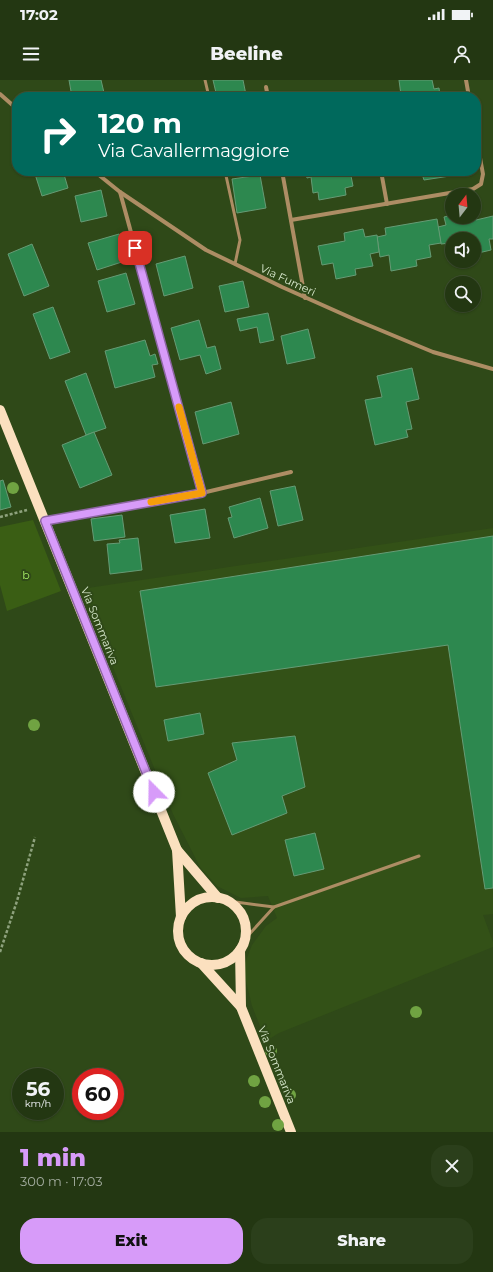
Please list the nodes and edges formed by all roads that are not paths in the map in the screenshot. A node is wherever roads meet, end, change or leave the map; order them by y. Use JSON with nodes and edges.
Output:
{"nodes":[{"id":1,"x":205,"y":80,"type":"edge"},
{"id":2,"x":466,"y":80,"type":"edge"},
{"id":3,"x":266,"y":87,"type":"dead end"},
{"id":4,"x":208,"y":92,"type":"edge"},
{"id":5,"x":267,"y":92,"type":"edge"},
{"id":6,"x":468,"y":92,"type":"edge"},
{"id":7,"x":0,"y":94,"type":"edge"},
{"id":8,"x":12,"y":105,"type":"edge"},
{"id":9,"x":481,"y":163,"type":"edge"},
{"id":10,"x":100,"y":176,"type":"edge"},
{"id":11,"x":226,"y":176,"type":"edge"},
{"id":12,"x":283,"y":176,"type":"edge"},
{"id":13,"x":382,"y":176,"type":"edge"},
{"id":14,"x":120,"y":192,"type":"junction"},
{"id":15,"x":387,"y":204,"type":"junction"},
{"id":16,"x":291,"y":220,"type":"junction"},
{"id":17,"x":235,"y":264,"type":"junction"},
{"id":18,"x":305,"y":298,"type":"junction"},
{"id":19,"x":493,"y":369,"type":"edge"},
{"id":20,"x":0,"y":410,"type":"edge"},
{"id":21,"x":291,"y":472,"type":"dead end"},
{"id":22,"x":202,"y":493,"type":"junction"},
{"id":23,"x":45,"y":521,"type":"junction"},
{"id":24,"x":177,"y":850,"type":"junction"},
{"id":25,"x":419,"y":856,"type":"dead end"},
{"id":26,"x":218,"y":898,"type":"junction"},
{"id":27,"x":228,"y":901,"type":"junction"},
{"id":28,"x":274,"y":907,"type":"junction"},
{"id":29,"x":181,"y":917,"type":"junction"},
{"id":30,"x":245,"y":939,"type":"junction"},
{"id":31,"x":240,"y":950,"type":"junction"},
{"id":32,"x":201,"y":963,"type":"junction"},
{"id":33,"x":241,"y":1007,"type":"junction"},
{"id":34,"x":291,"y":1132,"type":"edge"}],
"edges":[{"from":1,"to":4,"type":"lane"},
{"from":2,"to":6,"type":"street"},
{"from":3,"to":5,"type":"street"},
{"from":7,"to":8,"type":"street"},
{"from":9,"to":15,"type":"street"},
{"from":10,"to":14,"type":"street","name":"Via Fumeri"},
{"from":11,"to":17,"type":"lane"},
{"from":12,"to":16,"type":"street"},
{"from":13,"to":15,"type":"street"},
{"from":14,"to":17,"type":"street","name":"Via Fumeri"},
{"from":14,"to":22,"type":"street"},
{"from":15,"to":16,"type":"street"},
{"from":16,"to":18,"type":"street"},
{"from":17,"to":18,"type":"street","name":"Via Fumeri"},
{"from":18,"to":19,"type":"street","name":"Via Fumeri"},
{"from":20,"to":23,"type":"main road","name":"Via Sommariva"},
{"from":21,"to":22,"type":"street"},
{"from":22,"to":23,"type":"street"},
{"from":23,"to":24,"type":"main road","name":"Via Sommariva"},
{"from":24,"to":26,"type":"main road","name":"Via Sommariva"},
{"from":24,"to":29,"type":"main road","name":"Via Sommariva"},
{"from":25,"to":28,"type":"lane"},
{"from":26,"to":27,"type":"main road"},
{"from":26,"to":29,"type":"main road"},
{"from":27,"to":28,"type":"lane"},
{"from":27,"to":30,"type":"main road"},
{"from":28,"to":30,"type":"lane"},
{"from":29,"to":32,"type":"main road"},
{"from":30,"to":31,"type":"main road"},
{"from":31,"to":32,"type":"main road"},
{"from":31,"to":33,"type":"main road","name":"Via Sommariva"},
{"from":32,"to":33,"type":"main road","name":"Via Sommariva"},
{"from":33,"to":34,"type":"main road","name":"Via Sommariva"}]}
